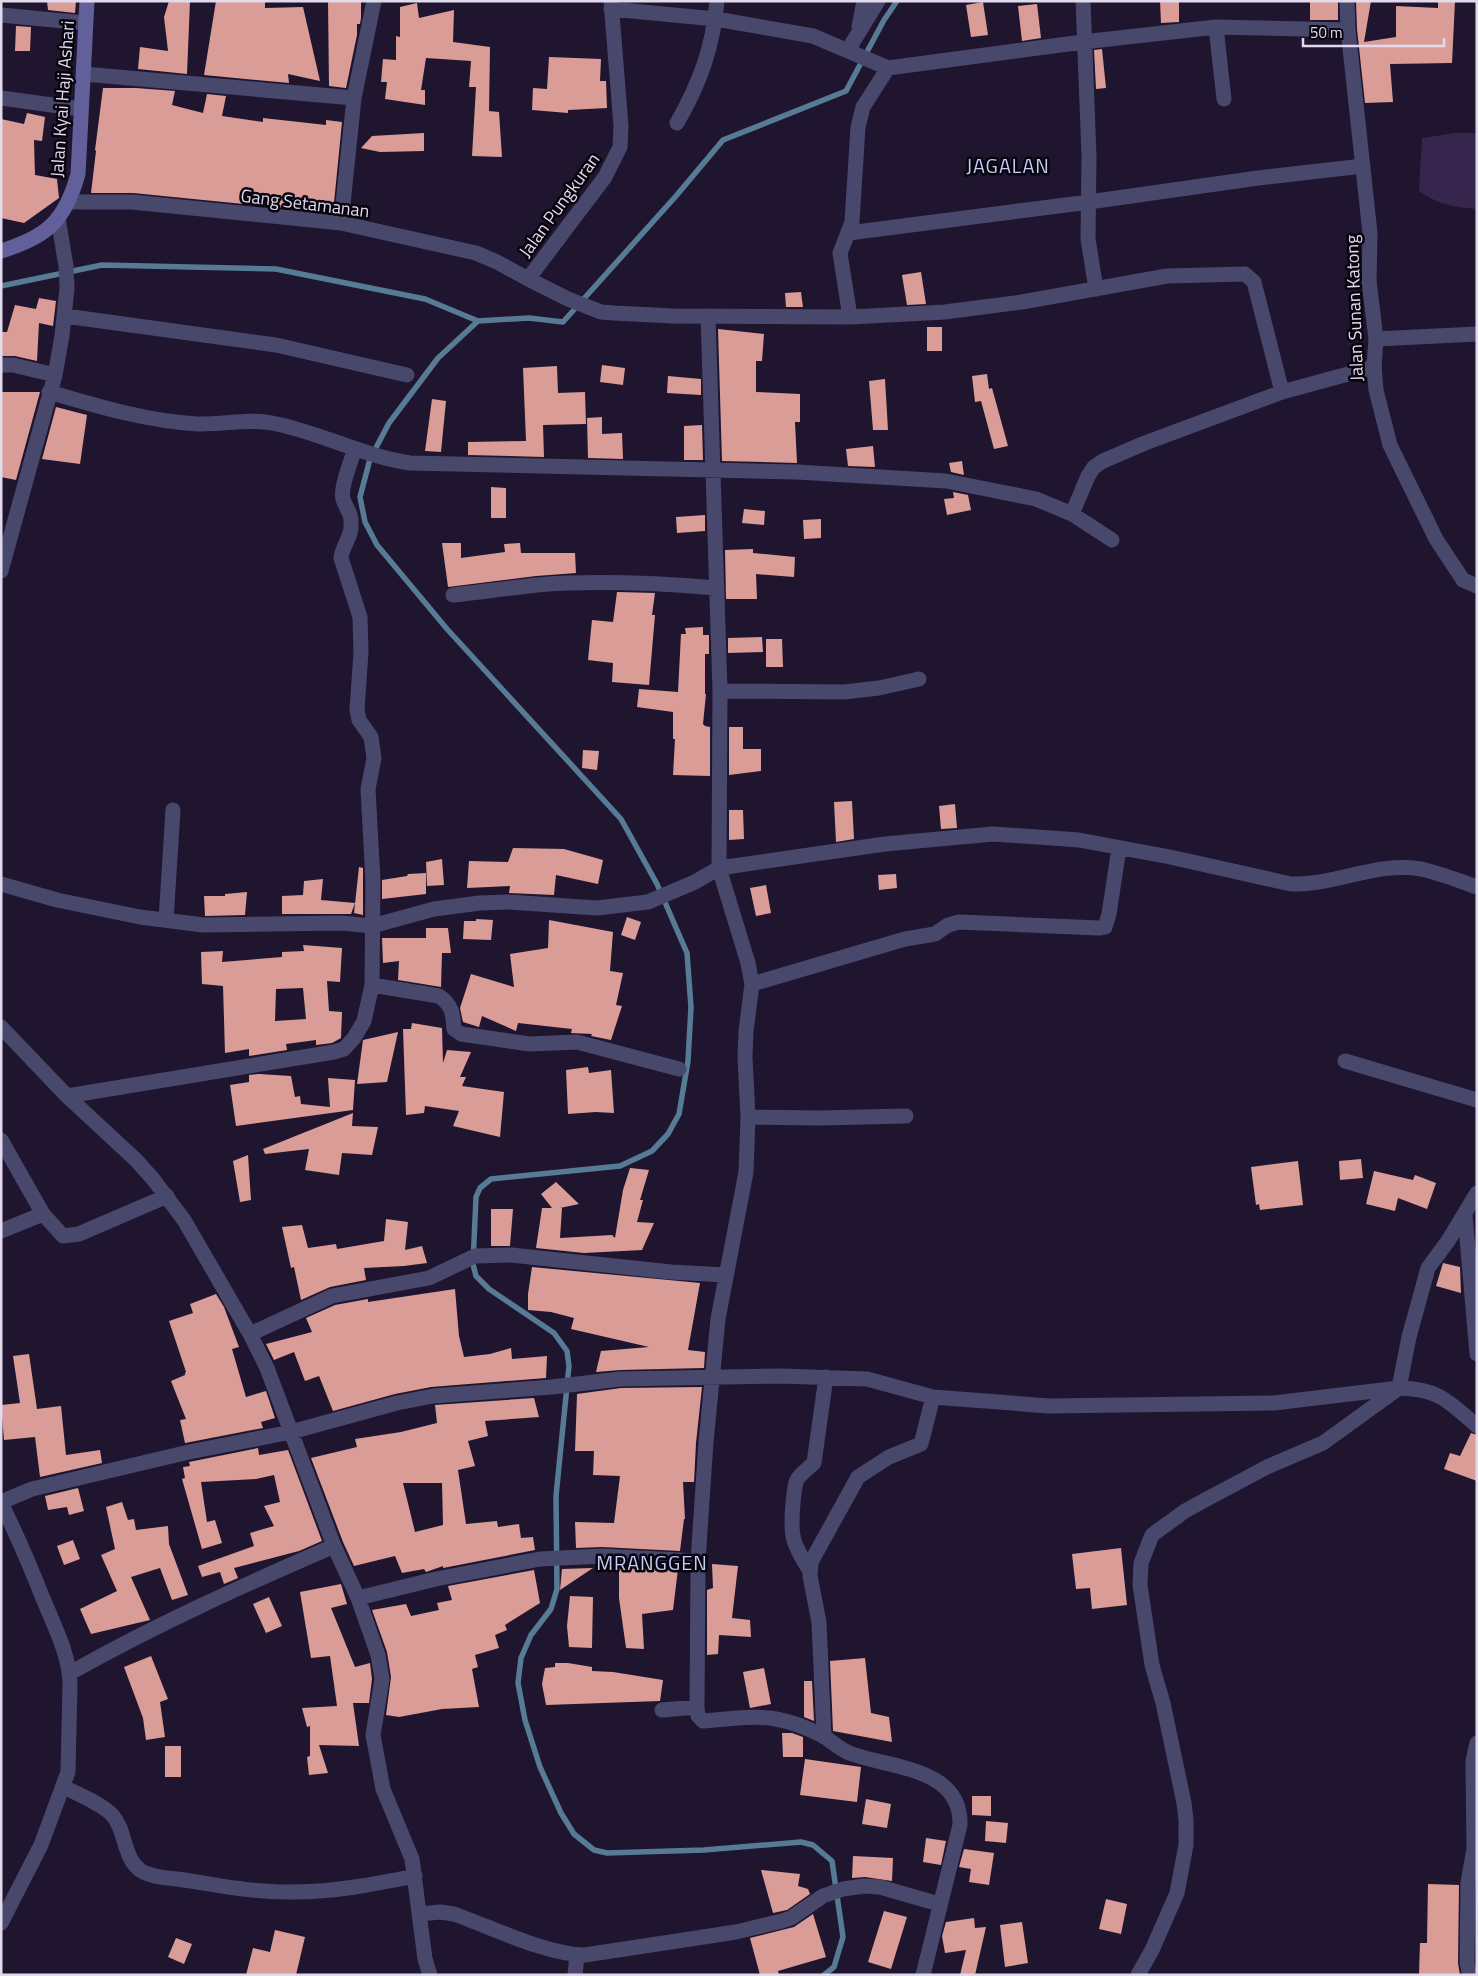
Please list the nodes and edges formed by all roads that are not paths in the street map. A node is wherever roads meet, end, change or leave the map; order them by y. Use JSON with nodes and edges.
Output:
{"nodes":[{"id":1,"x":88,"y":1,"type":"edge"},
{"id":2,"x":374,"y":1,"type":"edge"},
{"id":3,"x":717,"y":1,"type":"edge"},
{"id":4,"x":864,"y":1,"type":"edge"},
{"id":5,"x":878,"y":1,"type":"edge"},
{"id":6,"x":1083,"y":1,"type":"edge"},
{"id":7,"x":1347,"y":1,"type":"edge"},
{"id":8,"x":611,"y":5,"type":"edge"},
{"id":9,"x":1,"y":15,"type":"edge"},
{"id":10,"x":716,"y":19,"type":"junction"},
{"id":11,"x":85,"y":23,"type":"junction"},
{"id":12,"x":1216,"y":27,"type":"junction"},
{"id":13,"x":1348,"y":30,"type":"junction"},
{"id":14,"x":858,"y":35,"type":"junction"},
{"id":15,"x":1083,"y":42,"type":"junction"},
{"id":16,"x":850,"y":51,"type":"junction"},
{"id":17,"x":884,"y":66,"type":"junction"},
{"id":18,"x":84,"y":74,"type":"junction"},
{"id":19,"x":1,"y":98,"type":"edge"},
{"id":20,"x":354,"y":98,"type":"junction"},
{"id":21,"x":1224,"y":99,"type":"dead end"},
{"id":22,"x":81,"y":109,"type":"junction"},
{"id":23,"x":677,"y":122,"type":"dead end"},
{"id":24,"x":1363,"y":166,"type":"junction"},
{"id":25,"x":69,"y":202,"type":"junction"},
{"id":26,"x":1089,"y":202,"type":"junction"},
{"id":27,"x":58,"y":218,"type":"junction"},
{"id":28,"x":342,"y":223,"type":"junction"},
{"id":29,"x":850,"y":233,"type":"junction"},
{"id":30,"x":1,"y":251,"type":"edge"},
{"id":31,"x":528,"y":280,"type":"junction"},
{"id":32,"x":1096,"y":289,"type":"junction"},
{"id":33,"x":65,"y":316,"type":"junction"},
{"id":34,"x":708,"y":316,"type":"junction"},
{"id":35,"x":850,"y":317,"type":"junction"},
{"id":36,"x":1477,"y":334,"type":"edge"},
{"id":37,"x":1376,"y":339,"type":"junction"},
{"id":38,"x":1,"y":365,"type":"edge"},
{"id":39,"x":1374,"y":367,"type":"junction"},
{"id":40,"x":55,"y":375,"type":"junction"},
{"id":41,"x":408,"y":375,"type":"dead end"},
{"id":42,"x":49,"y":392,"type":"junction"},
{"id":43,"x":1282,"y":392,"type":"junction"},
{"id":44,"x":358,"y":450,"type":"junction"},
{"id":45,"x":712,"y":470,"type":"junction"},
{"id":46,"x":1072,"y":514,"type":"junction"},
{"id":47,"x":8,"y":518,"type":"edge"},
{"id":48,"x":1112,"y":540,"type":"dead end"},
{"id":49,"x":1,"y":571,"type":"edge"},
{"id":50,"x":1477,"y":586,"type":"edge"},
{"id":51,"x":716,"y":588,"type":"junction"},
{"id":52,"x":453,"y":596,"type":"dead end"},
{"id":53,"x":919,"y":679,"type":"dead end"},
{"id":54,"x":720,"y":692,"type":"junction"},
{"id":55,"x":172,"y":810,"type":"dead end"},
{"id":56,"x":1119,"y":848,"type":"junction"},
{"id":57,"x":719,"y":868,"type":"junction"},
{"id":58,"x":1,"y":884,"type":"edge"},
{"id":59,"x":1477,"y":887,"type":"edge"},
{"id":60,"x":166,"y":920,"type":"junction"},
{"id":61,"x":372,"y":926,"type":"junction"},
{"id":62,"x":752,"y":984,"type":"junction"},
{"id":63,"x":372,"y":985,"type":"junction"},
{"id":64,"x":1,"y":1027,"type":"edge"},
{"id":65,"x":1345,"y":1061,"type":"dead end"},
{"id":66,"x":679,"y":1069,"type":"dead end"},
{"id":67,"x":67,"y":1096,"type":"junction"},
{"id":68,"x":1477,"y":1100,"type":"edge"},
{"id":69,"x":906,"y":1116,"type":"dead end"},
{"id":70,"x":748,"y":1117,"type":"junction"},
{"id":71,"x":1,"y":1140,"type":"edge"},
{"id":72,"x":1477,"y":1193,"type":"edge"},
{"id":73,"x":167,"y":1196,"type":"junction"},
{"id":74,"x":43,"y":1214,"type":"junction"},
{"id":75,"x":1465,"y":1215,"type":"junction"},
{"id":76,"x":1,"y":1231,"type":"edge"},
{"id":77,"x":725,"y":1275,"type":"junction"},
{"id":78,"x":250,"y":1334,"type":"junction"},
{"id":79,"x":1477,"y":1354,"type":"edge"},
{"id":80,"x":712,"y":1377,"type":"junction"},
{"id":81,"x":826,"y":1377,"type":"junction"},
{"id":82,"x":1399,"y":1388,"type":"junction"},
{"id":83,"x":933,"y":1396,"type":"junction"},
{"id":84,"x":1477,"y":1426,"type":"edge"},
{"id":85,"x":291,"y":1432,"type":"junction"},
{"id":86,"x":1,"y":1502,"type":"edge"},
{"id":87,"x":334,"y":1546,"type":"junction"},
{"id":88,"x":698,"y":1561,"type":"junction"},
{"id":89,"x":810,"y":1570,"type":"junction"},
{"id":90,"x":358,"y":1598,"type":"junction"},
{"id":91,"x":70,"y":1674,"type":"junction"},
{"id":92,"x":697,"y":1708,"type":"junction"},
{"id":93,"x":662,"y":1710,"type":"dead end"},
{"id":94,"x":824,"y":1737,"type":"junction"},
{"id":95,"x":1477,"y":1743,"type":"edge"},
{"id":96,"x":64,"y":1787,"type":"junction"},
{"id":97,"x":1476,"y":1849,"type":"edge"},
{"id":98,"x":415,"y":1876,"type":"junction"},
{"id":99,"x":939,"y":1904,"type":"junction"},
{"id":100,"x":420,"y":1914,"type":"junction"},
{"id":101,"x":1,"y":1923,"type":"edge"},
{"id":102,"x":577,"y":1955,"type":"junction"},
{"id":103,"x":430,"y":1975,"type":"edge"},
{"id":104,"x":575,"y":1975,"type":"edge"},
{"id":105,"x":924,"y":1975,"type":"edge"},
{"id":106,"x":1138,"y":1975,"type":"edge"},
{"id":107,"x":1470,"y":1975,"type":"edge"}],
"edges":[{"from":1,"to":11,"type":"main road","name":"Jalan Kyai Haji Ashari"},
{"from":2,"to":20,"type":"street"},
{"from":3,"to":10,"type":"street"},
{"from":4,"to":14,"type":"street"},
{"from":5,"to":14,"type":"street"},
{"from":6,"to":15,"type":"street"},
{"from":7,"to":13,"type":"street","name":"Jalan Sunan Katong"},
{"from":8,"to":10,"type":"street"},
{"from":8,"to":31,"type":"street","name":"Jalan Pungkuran"},
{"from":9,"to":11,"type":"street"},
{"from":10,"to":16,"type":"street"},
{"from":10,"to":23,"type":"street"},
{"from":11,"to":18,"type":"main road","name":"Jalan Kyai Haji Ashari"},
{"from":12,"to":13,"type":"street"},
{"from":12,"to":15,"type":"street"},
{"from":12,"to":21,"type":"street"},
{"from":13,"to":24,"type":"street","name":"Jalan Sunan Katong"},
{"from":14,"to":16,"type":"street"},
{"from":15,"to":17,"type":"street"},
{"from":15,"to":26,"type":"street"},
{"from":16,"to":17,"type":"street"},
{"from":17,"to":29,"type":"street"},
{"from":18,"to":20,"type":"street"},
{"from":18,"to":22,"type":"main road","name":"Jalan Kyai Haji Ashari"},
{"from":19,"to":22,"type":"street"},
{"from":20,"to":28,"type":"street"},
{"from":22,"to":25,"type":"main road","name":"Jalan Kyai Haji Ashari"},
{"from":24,"to":26,"type":"street"},
{"from":24,"to":37,"type":"street","name":"Jalan Sunan Katong"},
{"from":25,"to":27,"type":"main road","name":"Jalan Kyai Haji Ashari"},
{"from":25,"to":28,"type":"street","name":"Gang Setamanan"},
{"from":26,"to":29,"type":"street"},
{"from":26,"to":32,"type":"street"},
{"from":27,"to":30,"type":"main road","name":"Jalan Kyai Haji Ashari"},
{"from":27,"to":33,"type":"street"},
{"from":28,"to":31,"type":"street","name":"Gang Setamanan"},
{"from":29,"to":35,"type":"street"},
{"from":31,"to":34,"type":"street","name":"Gang Setamanan"},
{"from":32,"to":35,"type":"street","name":"Gang Setamanan"},
{"from":32,"to":43,"type":"street","name":"Gang Setamanan"},
{"from":33,"to":40,"type":"street"},
{"from":33,"to":41,"type":"street"},
{"from":34,"to":35,"type":"street","name":"Gang Setamanan"},
{"from":34,"to":45,"type":"street"},
{"from":36,"to":37,"type":"street"},
{"from":37,"to":39,"type":"street","name":"Jalan Sunan Katong"},
{"from":38,"to":40,"type":"street"},
{"from":39,"to":43,"type":"street"},
{"from":39,"to":50,"type":"street","name":"Jalan Sunan Katong"},
{"from":40,"to":42,"type":"street"},
{"from":42,"to":44,"type":"street"},
{"from":42,"to":47,"type":"street"},
{"from":43,"to":46,"type":"street"},
{"from":44,"to":45,"type":"street"},
{"from":44,"to":61,"type":"street"},
{"from":45,"to":46,"type":"street"},
{"from":45,"to":51,"type":"street"},
{"from":46,"to":48,"type":"street"},
{"from":47,"to":49,"type":"street"},
{"from":51,"to":52,"type":"street"},
{"from":51,"to":54,"type":"street"},
{"from":53,"to":54,"type":"street"},
{"from":54,"to":57,"type":"street"},
{"from":55,"to":60,"type":"street"},
{"from":56,"to":57,"type":"street"},
{"from":56,"to":59,"type":"street"},
{"from":56,"to":62,"type":"street"},
{"from":57,"to":61,"type":"street"},
{"from":57,"to":62,"type":"street"},
{"from":58,"to":60,"type":"street"},
{"from":60,"to":61,"type":"street"},
{"from":61,"to":63,"type":"street"},
{"from":62,"to":70,"type":"street"},
{"from":63,"to":66,"type":"street"},
{"from":63,"to":67,"type":"street"},
{"from":64,"to":67,"type":"street"},
{"from":65,"to":68,"type":"street"},
{"from":67,"to":73,"type":"street"},
{"from":69,"to":70,"type":"street"},
{"from":70,"to":77,"type":"street"},
{"from":71,"to":74,"type":"street"},
{"from":72,"to":75,"type":"street"},
{"from":73,"to":74,"type":"street"},
{"from":73,"to":78,"type":"street"},
{"from":74,"to":76,"type":"street"},
{"from":75,"to":79,"type":"street"},
{"from":75,"to":82,"type":"street"},
{"from":77,"to":78,"type":"street"},
{"from":77,"to":80,"type":"street"},
{"from":78,"to":85,"type":"street"},
{"from":80,"to":81,"type":"street"},
{"from":80,"to":85,"type":"street"},
{"from":80,"to":88,"type":"street"},
{"from":81,"to":83,"type":"street"},
{"from":81,"to":89,"type":"street"},
{"from":82,"to":83,"type":"street"},
{"from":82,"to":84,"type":"street"},
{"from":82,"to":106,"type":"street"},
{"from":83,"to":89,"type":"street"},
{"from":85,"to":86,"type":"street"},
{"from":85,"to":87,"type":"street"},
{"from":86,"to":91,"type":"street"},
{"from":87,"to":90,"type":"street"},
{"from":87,"to":91,"type":"street"},
{"from":88,"to":90,"type":"street"},
{"from":88,"to":92,"type":"street"},
{"from":89,"to":94,"type":"street"},
{"from":90,"to":98,"type":"street"},
{"from":91,"to":96,"type":"street"},
{"from":92,"to":93,"type":"street"},
{"from":92,"to":94,"type":"street"},
{"from":94,"to":99,"type":"street"},
{"from":95,"to":97,"type":"street"},
{"from":96,"to":98,"type":"street"},
{"from":96,"to":101,"type":"street"},
{"from":97,"to":107,"type":"street"},
{"from":98,"to":100,"type":"street"},
{"from":99,"to":102,"type":"street"},
{"from":99,"to":105,"type":"street"},
{"from":100,"to":102,"type":"street"},
{"from":100,"to":103,"type":"street"},
{"from":102,"to":104,"type":"street"}]}
